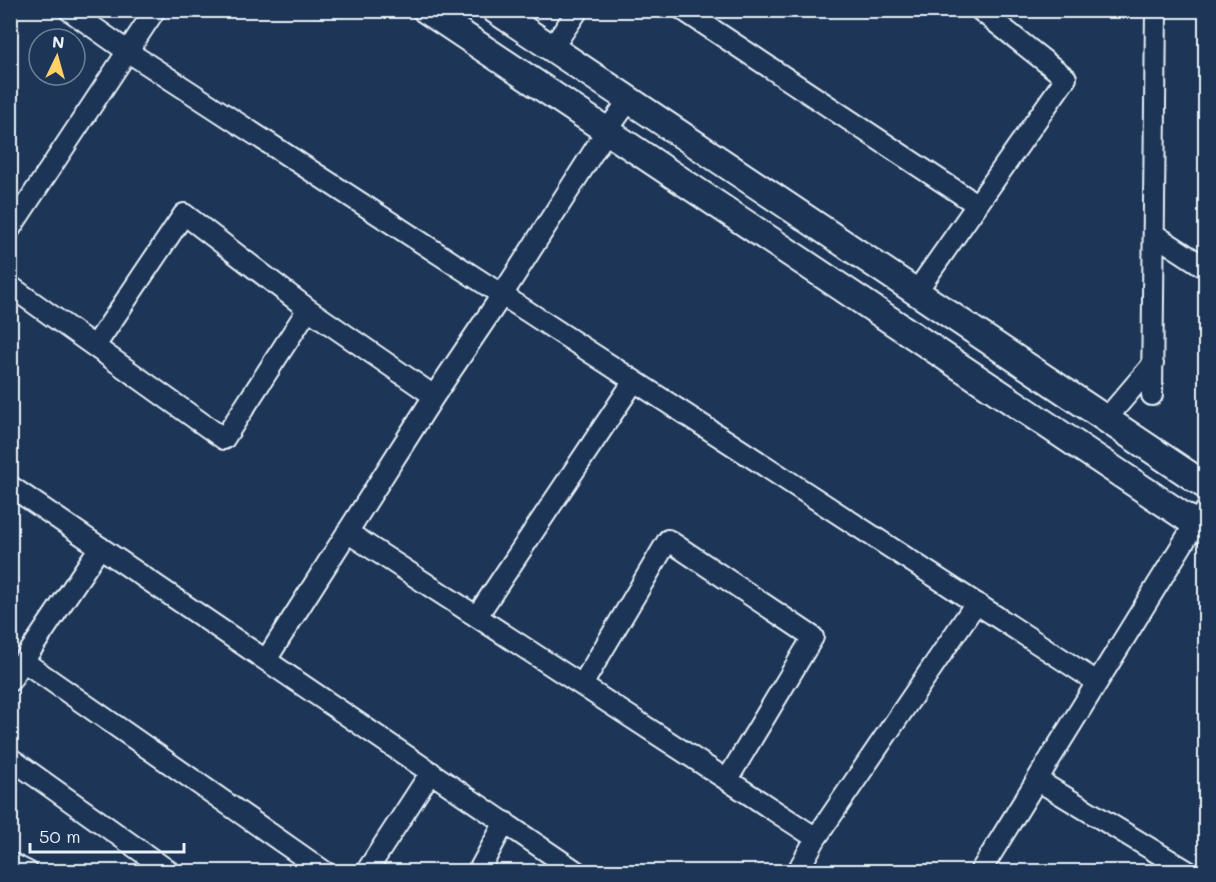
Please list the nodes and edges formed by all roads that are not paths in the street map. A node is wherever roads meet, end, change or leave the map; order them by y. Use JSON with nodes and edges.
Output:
{"nodes":[{"id":1,"x":69,"y":10,"type":"edge"},
{"id":2,"x":155,"y":10,"type":"edge"},
{"id":3,"x":426,"y":10,"type":"edge"},
{"id":4,"x":495,"y":10,"type":"edge"},
{"id":5,"x":578,"y":10,"type":"edge"},
{"id":6,"x":683,"y":10,"type":"edge"},
{"id":7,"x":980,"y":10,"type":"edge"},
{"id":8,"x":1156,"y":10,"type":"edge"},
{"id":9,"x":552,"y":48,"type":"junction"},
{"id":10,"x":128,"y":51,"type":"junction"},
{"id":11,"x":629,"y":100,"type":"junction"},
{"id":12,"x":606,"y":132,"type":"junction"},
{"id":13,"x":976,"y":204,"type":"junction"},
{"id":14,"x":10,"y":229,"type":"edge"},
{"id":15,"x":1154,"y":234,"type":"junction"},
{"id":16,"x":1206,"y":268,"type":"edge"},
{"id":17,"x":10,"y":286,"type":"edge"},
{"id":18,"x":916,"y":292,"type":"junction"},
{"id":19,"x":502,"y":295,"type":"junction"},
{"id":20,"x":309,"y":309,"type":"junction"},
{"id":21,"x":95,"y":346,"type":"junction"},
{"id":22,"x":1153,"y":364,"type":"junction"},
{"id":23,"x":634,"y":381,"type":"junction"},
{"id":24,"x":1152,"y":395,"type":"dead end"},
{"id":25,"x":434,"y":396,"type":"junction"},
{"id":26,"x":1106,"y":419,"type":"junction"},
{"id":27,"x":10,"y":486,"type":"edge"},
{"id":28,"x":1206,"y":486,"type":"edge"},
{"id":29,"x":1202,"y":522,"type":"edge"},
{"id":30,"x":347,"y":532,"type":"junction"},
{"id":31,"x":100,"y":547,"type":"junction"},
{"id":32,"x":976,"y":603,"type":"junction"},
{"id":33,"x":477,"y":616,"type":"junction"},
{"id":34,"x":266,"y":660,"type":"junction"},
{"id":35,"x":23,"y":661,"type":"junction"},
{"id":36,"x":10,"y":681,"type":"edge"},
{"id":37,"x":1098,"y":682,"type":"junction"},
{"id":38,"x":582,"y":685,"type":"junction"},
{"id":39,"x":10,"y":758,"type":"edge"},
{"id":40,"x":432,"y":772,"type":"junction"},
{"id":41,"x":727,"y":780,"type":"junction"},
{"id":42,"x":1037,"y":780,"type":"junction"},
{"id":43,"x":505,"y":822,"type":"junction"},
{"id":44,"x":816,"y":838,"type":"junction"},
{"id":45,"x":10,"y":863,"type":"edge"},
{"id":46,"x":28,"y":872,"type":"edge"},
{"id":47,"x":171,"y":872,"type":"edge"},
{"id":48,"x":325,"y":872,"type":"edge"},
{"id":49,"x":366,"y":872,"type":"edge"},
{"id":50,"x":478,"y":872,"type":"edge"},
{"id":51,"x":578,"y":872,"type":"edge"},
{"id":52,"x":797,"y":872,"type":"edge"},
{"id":53,"x":980,"y":872,"type":"edge"},
{"id":54,"x":1189,"y":872,"type":"edge"}],
"edges":[{"from":1,"to":10,"type":"street"},
{"from":2,"to":10,"type":"street"},
{"from":3,"to":12,"type":"street"},
{"from":4,"to":9,"type":"street"},
{"from":5,"to":9,"type":"street"},
{"from":6,"to":13,"type":"street"},
{"from":7,"to":13,"type":"street"},
{"from":8,"to":15,"type":"street"},
{"from":9,"to":11,"type":"street"},
{"from":10,"to":14,"type":"street"},
{"from":10,"to":19,"type":"street"},
{"from":11,"to":12,"type":"street"},
{"from":11,"to":18,"type":"street"},
{"from":12,"to":19,"type":"street"},
{"from":12,"to":29,"type":"street"},
{"from":13,"to":18,"type":"street"},
{"from":15,"to":16,"type":"street"},
{"from":15,"to":22,"type":"street"},
{"from":17,"to":21,"type":"street"},
{"from":18,"to":26,"type":"street"},
{"from":19,"to":23,"type":"street"},
{"from":19,"to":25,"type":"street"},
{"from":20,"to":21,"type":"street"},
{"from":20,"to":21,"type":"street"},
{"from":20,"to":25,"type":"street"},
{"from":22,"to":24,"type":"street"},
{"from":22,"to":26,"type":"street"},
{"from":23,"to":32,"type":"street"},
{"from":23,"to":33,"type":"street"},
{"from":25,"to":30,"type":"street"},
{"from":26,"to":28,"type":"street"},
{"from":27,"to":31,"type":"street"},
{"from":29,"to":37,"type":"street"},
{"from":30,"to":33,"type":"street"},
{"from":30,"to":34,"type":"street"},
{"from":31,"to":34,"type":"street"},
{"from":31,"to":35,"type":"street"},
{"from":32,"to":37,"type":"street"},
{"from":32,"to":44,"type":"street"},
{"from":33,"to":38,"type":"street"},
{"from":34,"to":40,"type":"street"},
{"from":35,"to":36,"type":"street"},
{"from":35,"to":48,"type":"street"},
{"from":37,"to":42,"type":"street"},
{"from":38,"to":41,"type":"street"},
{"from":38,"to":41,"type":"street"},
{"from":39,"to":47,"type":"street"},
{"from":40,"to":43,"type":"street"},
{"from":40,"to":49,"type":"street"},
{"from":41,"to":44,"type":"street"},
{"from":42,"to":53,"type":"street"},
{"from":42,"to":54,"type":"street"},
{"from":43,"to":50,"type":"street"},
{"from":43,"to":51,"type":"street"},
{"from":44,"to":52,"type":"street"},
{"from":45,"to":46,"type":"street"}]}
